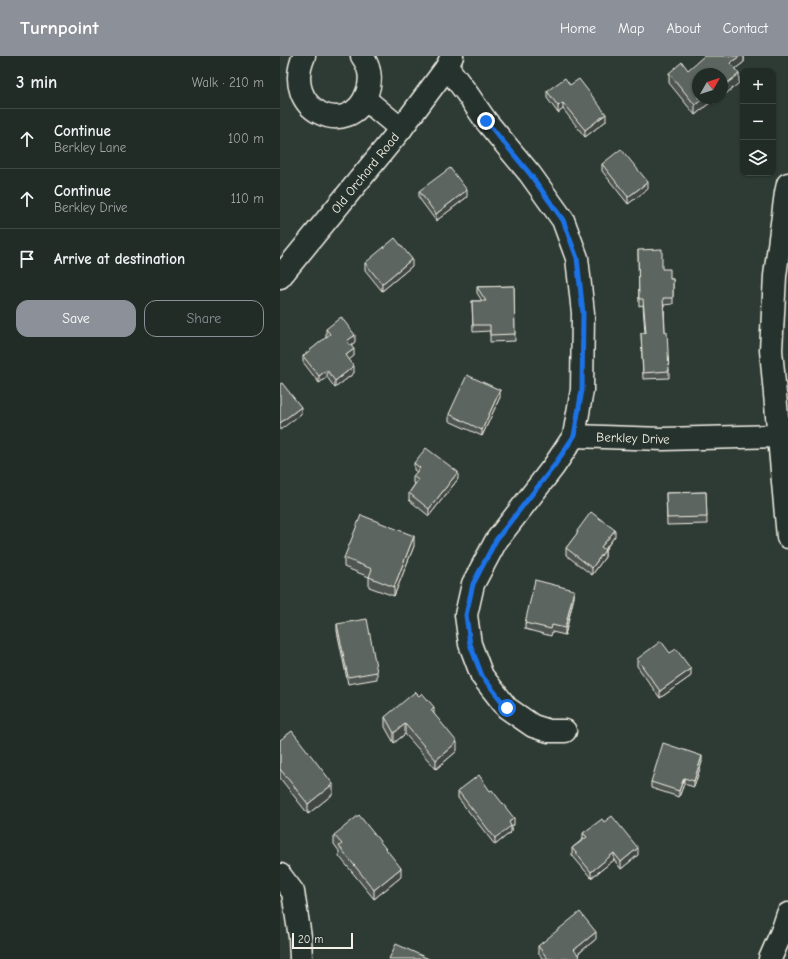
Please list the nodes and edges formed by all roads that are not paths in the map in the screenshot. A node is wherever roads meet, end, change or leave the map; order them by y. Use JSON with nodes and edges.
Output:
{"nodes":[{"id":1,"x":304,"y":56,"type":"edge"},
{"id":2,"x":368,"y":58,"type":"edge"},
{"id":3,"x":449,"y":62,"type":"edge"},
{"id":4,"x":365,"y":99,"type":"junction"},
{"id":5,"x":401,"y":129,"type":"junction"},
{"id":6,"x":788,"y":184,"type":"edge"},
{"id":7,"x":280,"y":277,"type":"edge"},
{"id":8,"x":574,"y":436,"type":"junction"},
{"id":9,"x":779,"y":436,"type":"junction"},
{"id":10,"x":788,"y":538,"type":"edge"},
{"id":11,"x":565,"y":731,"type":"dead end"},
{"id":12,"x":280,"y":875,"type":"edge"},
{"id":13,"x":788,"y":914,"type":"edge"},
{"id":14,"x":301,"y":959,"type":"edge"},
{"id":15,"x":770,"y":959,"type":"edge"}],
"edges":[{"from":1,"to":4,"type":"street"},
{"from":2,"to":4,"type":"street"},
{"from":3,"to":5,"type":"street","name":"Old Orchard Road"},
{"from":3,"to":8,"type":"street"},
{"from":4,"to":5,"type":"street"},
{"from":5,"to":7,"type":"street","name":"Old Orchard Road"},
{"from":6,"to":9,"type":"street"},
{"from":8,"to":9,"type":"street","name":"Berkley Drive"},
{"from":8,"to":11,"type":"street"},
{"from":9,"to":10,"type":"street"},
{"from":12,"to":14,"type":"street"},
{"from":13,"to":15,"type":"street"}]}
